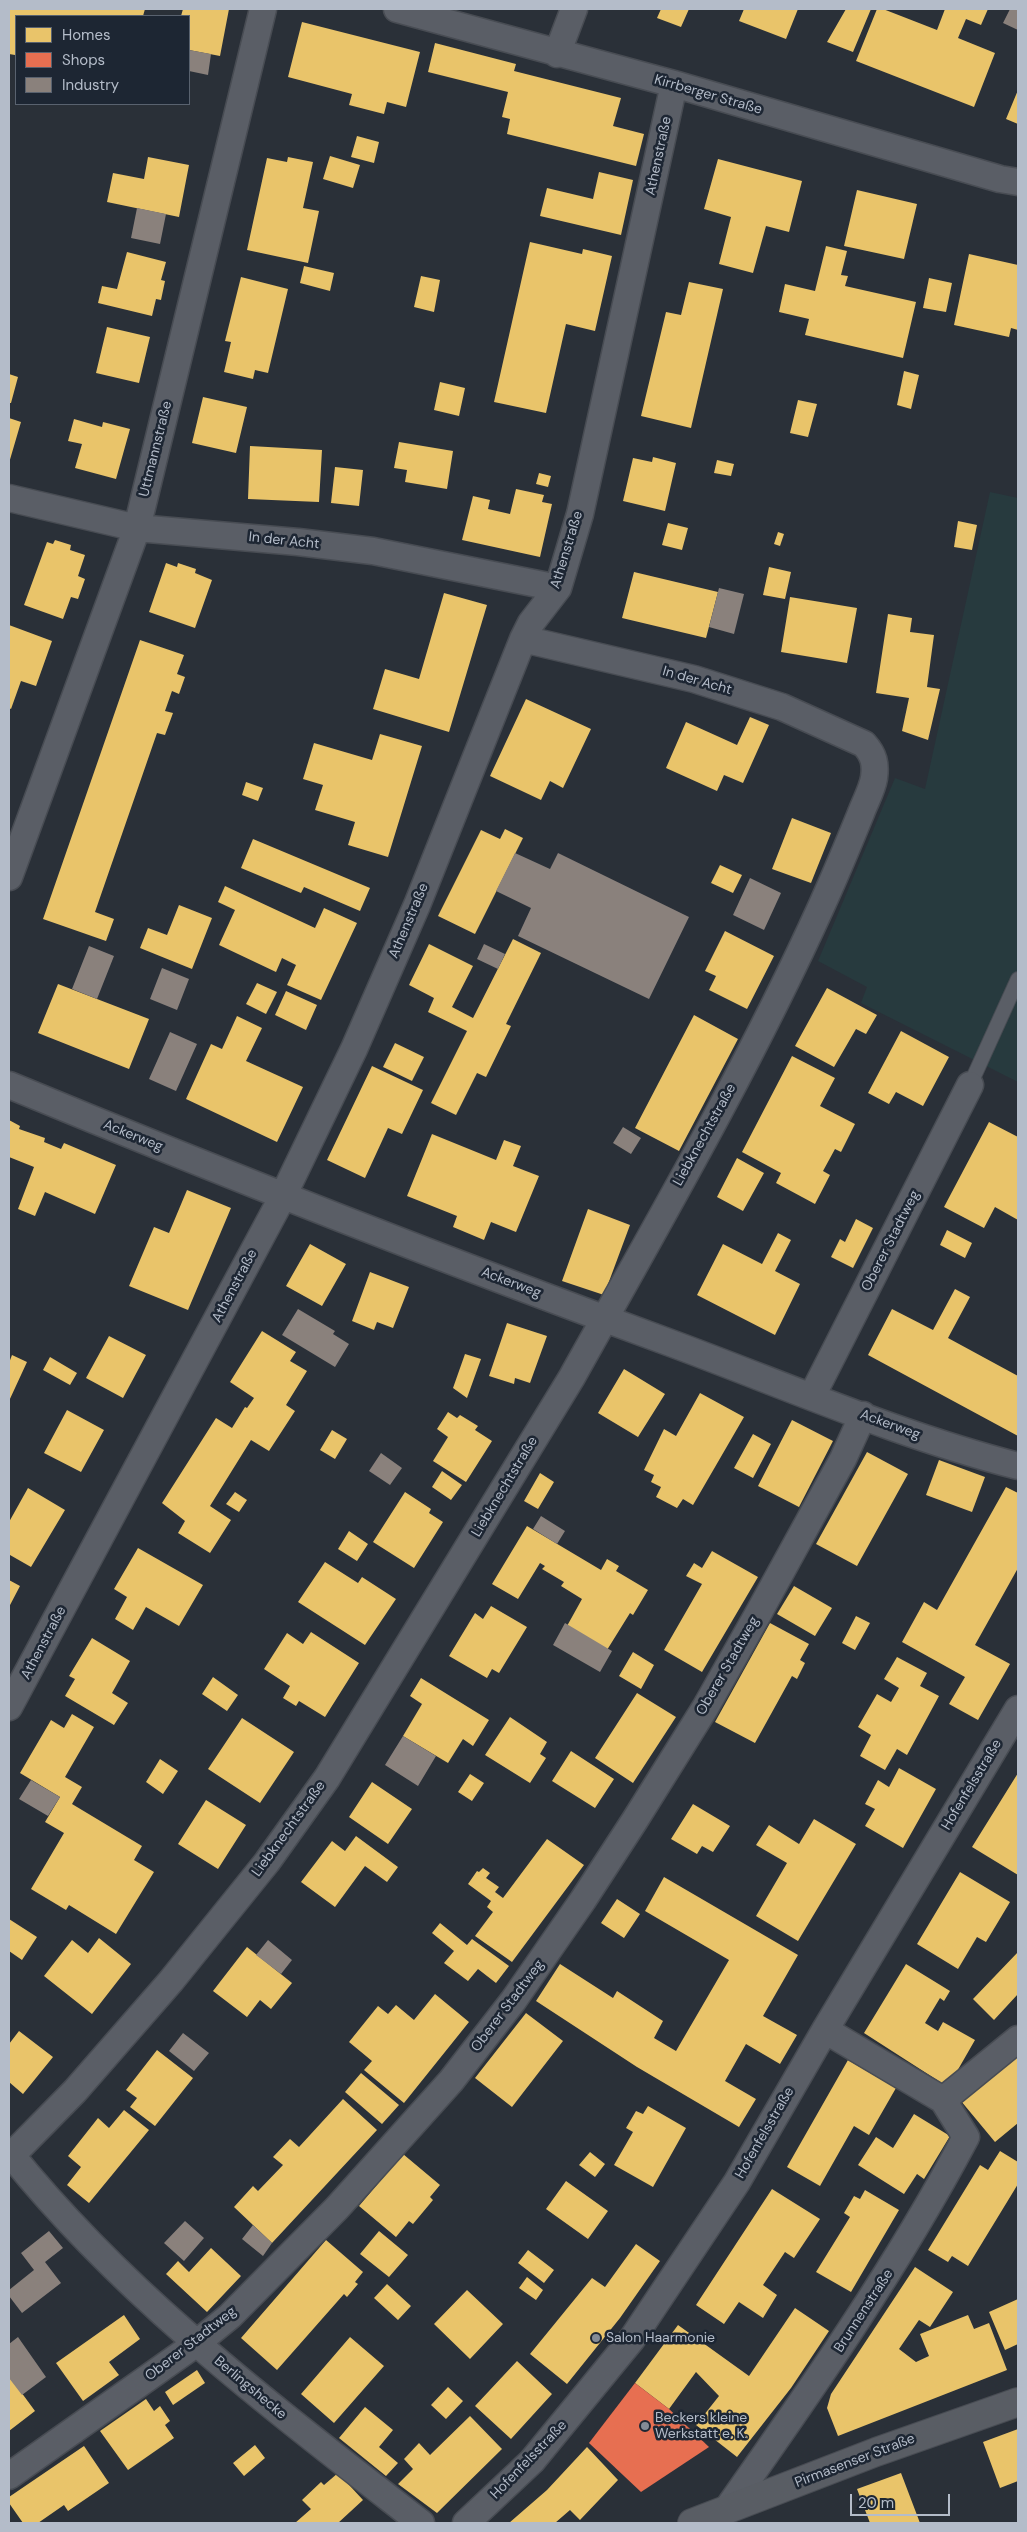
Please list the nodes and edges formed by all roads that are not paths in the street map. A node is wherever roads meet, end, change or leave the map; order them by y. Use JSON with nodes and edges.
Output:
{"nodes":[{"id":1,"x":263,"y":9,"type":"edge"},
{"id":2,"x":397,"y":9,"type":"edge"},
{"id":3,"x":574,"y":9,"type":"edge"},
{"id":4,"x":557,"y":54,"type":"junction"},
{"id":5,"x":674,"y":84,"type":"junction"},
{"id":6,"x":1018,"y":182,"type":"edge"},
{"id":7,"x":9,"y":498,"type":"edge"},
{"id":8,"x":137,"y":528,"type":"junction"},
{"id":9,"x":558,"y":588,"type":"junction"},
{"id":10,"x":523,"y":639,"type":"junction"},
{"id":11,"x":864,"y":744,"type":"joint"},
{"id":12,"x":9,"y":877,"type":"edge"},
{"id":13,"x":1018,"y":978,"type":"edge"},
{"id":14,"x":9,"y":1085,"type":"edge"},
{"id":15,"x":970,"y":1085,"type":"joint"},
{"id":16,"x":283,"y":1196,"type":"junction"},
{"id":17,"x":604,"y":1319,"type":"junction"},
{"id":18,"x":812,"y":1396,"type":"junction"},
{"id":19,"x":863,"y":1415,"type":"junction"},
{"id":20,"x":1018,"y":1466,"type":"edge"},
{"id":21,"x":9,"y":1708,"type":"edge"},
{"id":22,"x":1018,"y":1709,"type":"edge"},
{"id":23,"x":825,"y":2030,"type":"junction"},
{"id":24,"x":1018,"y":2039,"type":"edge"},
{"id":25,"x":943,"y":2100,"type":"junction"},
{"id":26,"x":10,"y":2155,"type":"edge"},
{"id":27,"x":197,"y":2343,"type":"junction"},
{"id":28,"x":1018,"y":2402,"type":"edge"},
{"id":29,"x":9,"y":2476,"type":"edge"},
{"id":30,"x":725,"y":2512,"type":"junction"},
{"id":31,"x":421,"y":2523,"type":"edge"},
{"id":32,"x":466,"y":2523,"type":"edge"},
{"id":33,"x":692,"y":2523,"type":"edge"}],
"edges":[{"from":1,"to":8,"type":"street","name":"Uttmannstraße"},
{"from":2,"to":4,"type":"street","name":"Kirrberger Straße"},
{"from":3,"to":4,"type":"street"},
{"from":4,"to":5,"type":"street","name":"Kirrberger Straße"},
{"from":5,"to":6,"type":"street","name":"Kirrberger Straße"},
{"from":5,"to":9,"type":"street","name":"Athenstraße"},
{"from":7,"to":8,"type":"street","name":"In der Acht"},
{"from":8,"to":9,"type":"street","name":"In der Acht"},
{"from":8,"to":12,"type":"street","name":"Uttmannstraße"},
{"from":9,"to":10,"type":"street","name":"Athenstraße"},
{"from":10,"to":11,"type":"street","name":"In der Acht"},
{"from":10,"to":16,"type":"street","name":"Athenstraße"},
{"from":11,"to":17,"type":"street","name":"Liebknechtstraße"},
{"from":13,"to":15,"type":"lane"},
{"from":14,"to":16,"type":"street","name":"Ackerweg"},
{"from":15,"to":18,"type":"street","name":"Oberer Stadtweg"},
{"from":16,"to":17,"type":"street","name":"Ackerweg"},
{"from":16,"to":21,"type":"street","name":"Athenstraße"},
{"from":17,"to":18,"type":"street","name":"Ackerweg"},
{"from":17,"to":26,"type":"street","name":"Liebknechtstraße"},
{"from":18,"to":19,"type":"street","name":"Ackerweg"},
{"from":19,"to":20,"type":"street","name":"Ackerweg"},
{"from":19,"to":27,"type":"street","name":"Oberer Stadtweg"},
{"from":22,"to":23,"type":"street","name":"Hofenfelsstraße"},
{"from":23,"to":25,"type":"street","name":"Brunnenstraße"},
{"from":23,"to":32,"type":"street","name":"Hofenfelsstraße"},
{"from":24,"to":25,"type":"street"},
{"from":25,"to":30,"type":"street","name":"Brunnenstraße"},
{"from":26,"to":27,"type":"street","name":"Berlingshecke"},
{"from":27,"to":29,"type":"street","name":"Oberer Stadtweg"},
{"from":27,"to":31,"type":"street","name":"Berlingshecke"},
{"from":28,"to":30,"type":"main road","name":"Pirmasenser Straße"},
{"from":30,"to":33,"type":"main road","name":"Pirmasenser Straße"}]}
